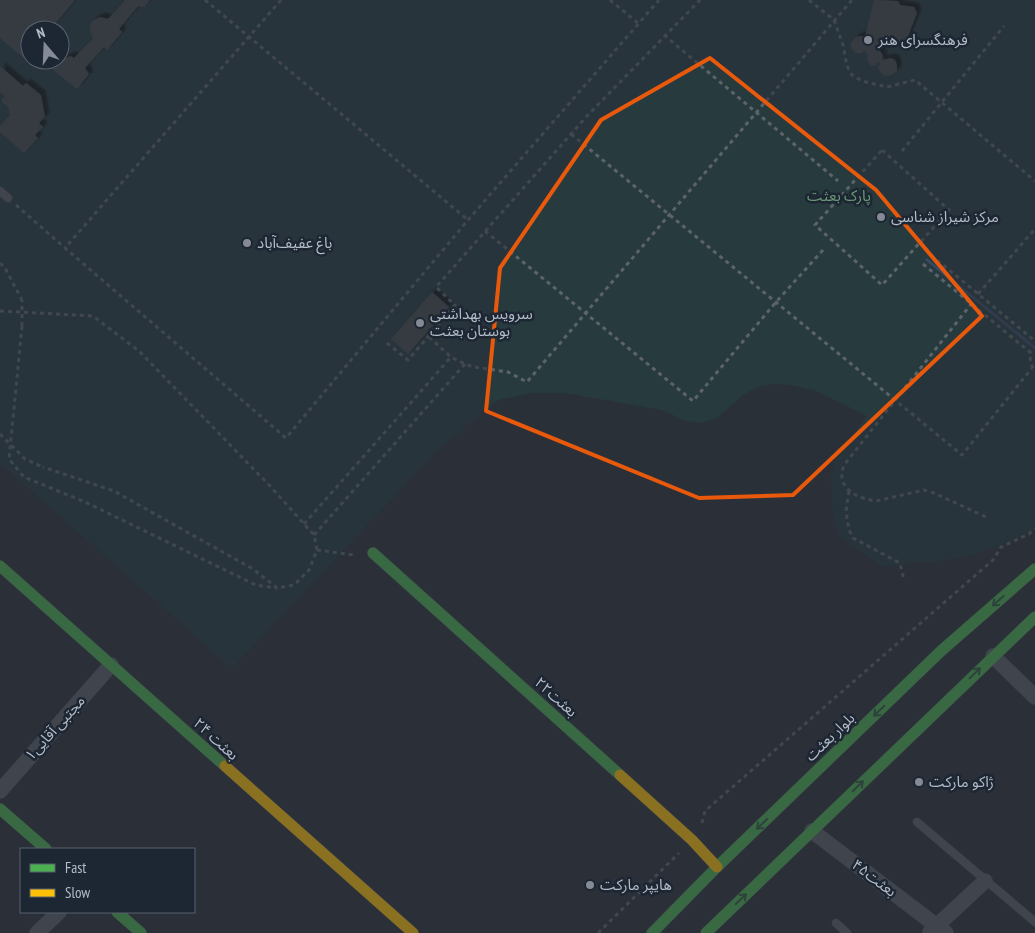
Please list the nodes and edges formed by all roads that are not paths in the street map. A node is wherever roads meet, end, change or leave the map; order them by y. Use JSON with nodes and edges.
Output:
{"nodes":[{"id":1,"x":0,"y":191,"type":"edge"},
{"id":2,"x":8,"y":198,"type":"road end"},
{"id":3,"x":373,"y":553,"type":"road end"},
{"id":4,"x":0,"y":566,"type":"edge"},
{"id":5,"x":1035,"y":569,"type":"edge"},
{"id":6,"x":1035,"y":617,"type":"edge"},
{"id":7,"x":993,"y":656,"type":"junction"},
{"id":8,"x":111,"y":665,"type":"junction"},
{"id":9,"x":1035,"y":697,"type":"edge"},
{"id":10,"x":0,"y":790,"type":"edge"},
{"id":11,"x":0,"y":809,"type":"edge"},
{"id":12,"x":917,"y":822,"type":"dead end"},
{"id":13,"x":812,"y":831,"type":"junction"},
{"id":14,"x":45,"y":848,"type":"edge"},
{"id":15,"x":717,"y":867,"type":"junction"},
{"id":16,"x":986,"y":880,"type":"junction"},
{"id":17,"x":58,"y":913,"type":"edge"},
{"id":18,"x":118,"y":913,"type":"edge"},
{"id":19,"x":1035,"y":922,"type":"edge"},
{"id":20,"x":836,"y":923,"type":"dead end"},
{"id":21,"x":712,"y":931,"type":"edge"},
{"id":22,"x":937,"y":931,"type":"edge"},
{"id":23,"x":37,"y":933,"type":"edge"},
{"id":24,"x":141,"y":933,"type":"edge"},
{"id":25,"x":413,"y":933,"type":"edge"},
{"id":26,"x":652,"y":933,"type":"edge"},
{"id":27,"x":846,"y":933,"type":"edge"}],
"edges":[{"from":1,"to":2,"type":"lane"},
{"from":3,"to":15,"type":"street","name":"بعثت۲۲"},
{"from":4,"to":8,"type":"street","name":"بعثت ۲۴"},
{"from":5,"to":15,"type":"street","name":"بلوار بعثت","one_way":true},
{"from":6,"to":7,"type":"street"},
{"from":7,"to":9,"type":"street"},
{"from":13,"to":7,"type":"street","one_way":true},
{"from":8,"to":10,"type":"street","name":"مجتبی آقایی۱"},
{"from":8,"to":25,"type":"street","name":"بعثت ۲۴"},
{"from":11,"to":14,"type":"street"},
{"from":12,"to":16,"type":"lane"},
{"from":21,"to":13,"type":"street","one_way":true},
{"from":13,"to":22,"type":"street","name":"بعثت۴۵"},
{"from":15,"to":26,"type":"street","name":"بلوار بعثت"},
{"from":16,"to":19,"type":"lane"},
{"from":16,"to":22,"type":"street"},
{"from":17,"to":23,"type":"street"},
{"from":18,"to":24,"type":"street"},
{"from":20,"to":27,"type":"lane"}]}
